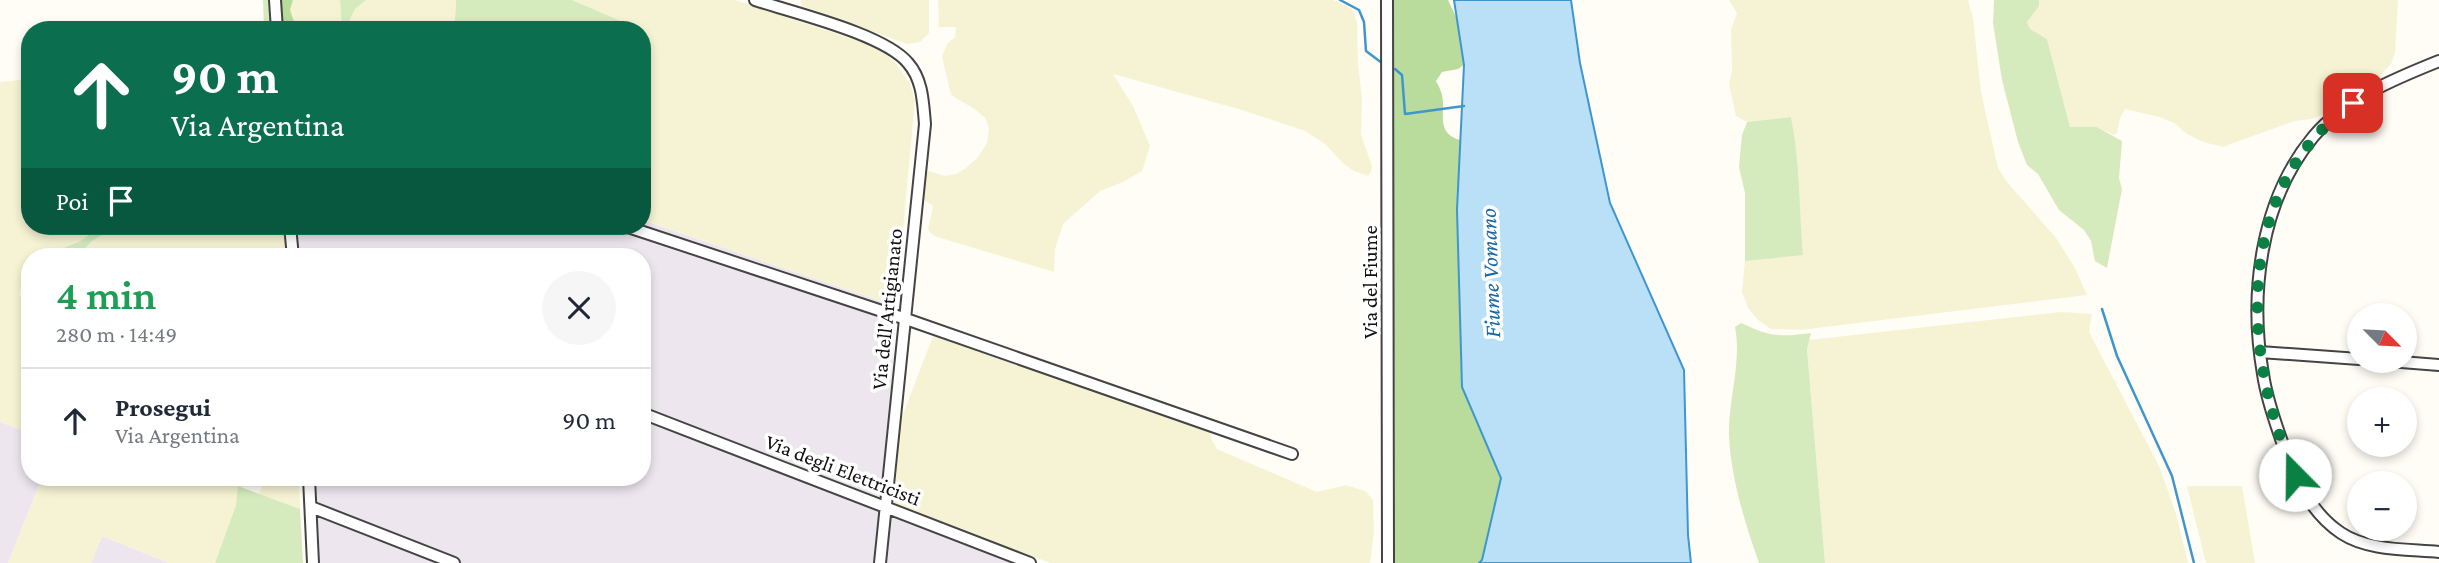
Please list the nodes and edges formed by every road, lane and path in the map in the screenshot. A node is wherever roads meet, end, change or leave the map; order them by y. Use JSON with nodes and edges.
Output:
{"nodes":[{"id":1,"x":275,"y":0,"type":"edge"},
{"id":2,"x":755,"y":0,"type":"edge"},
{"id":3,"x":1387,"y":0,"type":"edge"},
{"id":4,"x":276,"y":21,"type":"edge"},
{"id":5,"x":2439,"y":61,"type":"edge"},
{"id":6,"x":651,"y":235,"type":"edge"},
{"id":7,"x":906,"y":319,"type":"junction"},
{"id":8,"x":2260,"y":352,"type":"junction"},
{"id":9,"x":2347,"y":358,"type":"edge"},
{"id":10,"x":2417,"y":363,"type":"edge"},
{"id":11,"x":2439,"y":365,"type":"edge"},
{"id":12,"x":651,"y":416,"type":"edge"},
{"id":13,"x":1292,"y":454,"type":"dead end"},
{"id":14,"x":310,"y":486,"type":"edge"},
{"id":15,"x":311,"y":507,"type":"junction"},
{"id":16,"x":886,"y":507,"type":"junction"},
{"id":17,"x":2439,"y":552,"type":"edge"},
{"id":18,"x":313,"y":563,"type":"edge"},
{"id":19,"x":454,"y":563,"type":"edge"},
{"id":20,"x":880,"y":563,"type":"edge"},
{"id":21,"x":1030,"y":563,"type":"edge"},
{"id":22,"x":1388,"y":563,"type":"edge"}],
"edges":[{"from":1,"to":4,"type":"street"},
{"from":2,"to":7,"type":"street","name":"Via dell'Artigianato"},
{"from":3,"to":22,"type":"street","name":"Via del Fiume"},
{"from":5,"to":8,"type":"street"},
{"from":6,"to":7,"type":"street"},
{"from":7,"to":13,"type":"street"},
{"from":7,"to":16,"type":"street","name":"Via dell'Artigianato"},
{"from":8,"to":9,"type":"street"},
{"from":8,"to":17,"type":"street"},
{"from":10,"to":11,"type":"street"},
{"from":12,"to":16,"type":"street","name":"Via degli Elettricisti"},
{"from":14,"to":15,"type":"street"},
{"from":15,"to":18,"type":"street"},
{"from":15,"to":19,"type":"street"},
{"from":16,"to":20,"type":"street","name":"Via dell'Artigianato"},
{"from":16,"to":21,"type":"street","name":"Via degli Elettricisti"}]}
